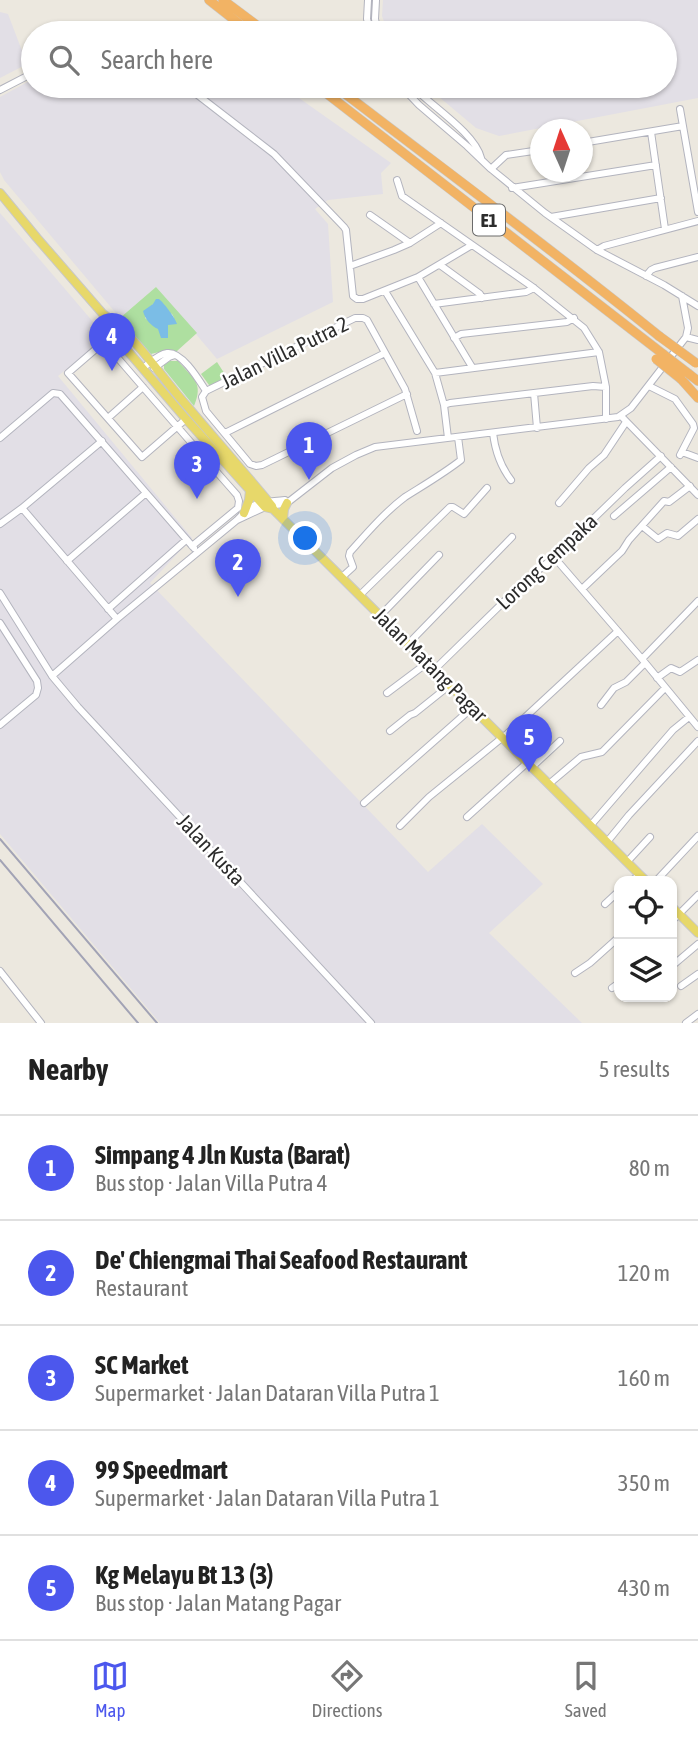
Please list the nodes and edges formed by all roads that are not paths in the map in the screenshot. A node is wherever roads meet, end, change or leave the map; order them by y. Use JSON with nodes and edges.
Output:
{"nodes":[{"id":1,"x":209,"y":0,"type":"edge"},
{"id":2,"x":223,"y":0,"type":"edge"},
{"id":3,"x":368,"y":0,"type":"edge"},
{"id":4,"x":376,"y":0,"type":"edge"},
{"id":5,"x":236,"y":21,"type":"edge"},
{"id":6,"x":251,"y":21,"type":"edge"},
{"id":7,"x":368,"y":21,"type":"edge"},
{"id":8,"x":375,"y":21,"type":"edge"},
{"id":9,"x":21,"y":79,"type":"edge"},
{"id":10,"x":0,"y":90,"type":"edge"},
{"id":11,"x":202,"y":98,"type":"edge"},
{"id":12,"x":332,"y":98,"type":"edge"},
{"id":13,"x":351,"y":98,"type":"edge"},
{"id":14,"x":412,"y":98,"type":"edge"},
{"id":15,"x":425,"y":98,"type":"edge"},
{"id":16,"x":680,"y":109,"type":"dead end"},
{"id":17,"x":683,"y":126,"type":"junction"},
{"id":18,"x":650,"y":132,"type":"junction"},
{"id":19,"x":593,"y":141,"type":"edge"},
{"id":20,"x":530,"y":152,"type":"edge"},
{"id":21,"x":481,"y":160,"type":"junction"},
{"id":22,"x":656,"y":165,"type":"junction"},
{"id":23,"x":491,"y":169,"type":"junction"},
{"id":24,"x":397,"y":180,"type":"dead end"},
{"id":25,"x":512,"y":188,"type":"junction"},
{"id":26,"x":0,"y":193,"type":"edge"},
{"id":27,"x":661,"y":198,"type":"junction"},
{"id":28,"x":698,"y":212,"type":"edge"},
{"id":29,"x":370,"y":215,"type":"dead end"},
{"id":30,"x":551,"y":217,"type":"junction"},
{"id":31,"x":698,"y":221,"type":"edge"},
{"id":32,"x":441,"y":223,"type":"junction"},
{"id":33,"x":665,"y":229,"type":"junction"},
{"id":34,"x":410,"y":243,"type":"junction"},
{"id":35,"x":472,"y":245,"type":"junction"},
{"id":36,"x":597,"y":250,"type":"junction"},
{"id":37,"x":698,"y":257,"type":"edge"},
{"id":38,"x":440,"y":265,"type":"junction"},
{"id":39,"x":350,"y":266,"type":"junction"},
{"id":40,"x":646,"y":276,"type":"junction"},
{"id":41,"x":418,"y":277,"type":"junction"},
{"id":42,"x":534,"y":288,"type":"junction"},
{"id":43,"x":385,"y":291,"type":"junction"},
{"id":44,"x":682,"y":296,"type":"junction"},
{"id":45,"x":482,"y":298,"type":"junction"},
{"id":46,"x":434,"y":304,"type":"junction"},
{"id":47,"x":698,"y":306,"type":"edge"},
{"id":48,"x":103,"y":314,"type":"junction"},
{"id":49,"x":574,"y":318,"type":"junction"},
{"id":50,"x":687,"y":337,"type":"junction"},
{"id":51,"x":454,"y":338,"type":"junction"},
{"id":52,"x":698,"y":340,"type":"edge"},
{"id":53,"x":599,"y":352,"type":"junction"},
{"id":54,"x":385,"y":353,"type":"junction"},
{"id":55,"x":153,"y":364,"type":"junction"},
{"id":56,"x":697,"y":364,"type":"edge"},
{"id":57,"x":472,"y":368,"type":"junction"},
{"id":58,"x":145,"y":371,"type":"junction"},
{"id":59,"x":435,"y":373,"type":"junction"},
{"id":60,"x":685,"y":377,"type":"junction"},
{"id":61,"x":698,"y":381,"type":"edge"},
{"id":62,"x":649,"y":386,"type":"junction"},
{"id":63,"x":143,"y":387,"type":"junction"},
{"id":64,"x":606,"y":387,"type":"junction"},
{"id":65,"x":206,"y":391,"type":"junction"},
{"id":66,"x":534,"y":393,"type":"junction"},
{"id":67,"x":407,"y":394,"type":"junction"},
{"id":68,"x":698,"y":398,"type":"edge"},
{"id":69,"x":444,"y":405,"type":"junction"},
{"id":70,"x":108,"y":418,"type":"junction"},
{"id":71,"x":186,"y":419,"type":"junction"},
{"id":72,"x":606,"y":419,"type":"junction"},
{"id":73,"x":624,"y":419,"type":"junction"},
{"id":74,"x":177,"y":426,"type":"junction"},
{"id":75,"x":537,"y":428,"type":"junction"},
{"id":76,"x":417,"y":431,"type":"dead end"},
{"id":77,"x":225,"y":433,"type":"junction"},
{"id":78,"x":493,"y":433,"type":"junction"},
{"id":79,"x":458,"y":437,"type":"junction"},
{"id":80,"x":0,"y":438,"type":"edge"},
{"id":81,"x":448,"y":438,"type":"junction"},
{"id":82,"x":102,"y":441,"type":"junction"},
{"id":83,"x":229,"y":453,"type":"junction"},
{"id":84,"x":661,"y":456,"type":"junction"},
{"id":85,"x":698,"y":458,"type":"edge"},
{"id":86,"x":226,"y":464,"type":"junction"},
{"id":87,"x":671,"y":467,"type":"junction"},
{"id":88,"x":511,"y":480,"type":"dead end"},
{"id":89,"x":690,"y":486,"type":"junction"},
{"id":90,"x":252,"y":488,"type":"junction"},
{"id":91,"x":487,"y":488,"type":"dead end"},
{"id":92,"x":146,"y":492,"type":"junction"},
{"id":93,"x":698,"y":495,"type":"edge"},
{"id":94,"x":289,"y":501,"type":"junction"},
{"id":95,"x":559,"y":503,"type":"dead end"},
{"id":96,"x":269,"y":504,"type":"junction"},
{"id":97,"x":22,"y":508,"type":"junction"},
{"id":98,"x":244,"y":513,"type":"junction"},
{"id":99,"x":614,"y":516,"type":"dead end"},
{"id":100,"x":283,"y":519,"type":"junction"},
{"id":101,"x":698,"y":519,"type":"edge"},
{"id":102,"x":237,"y":520,"type":"junction"},
{"id":103,"x":0,"y":524,"type":"edge"},
{"id":104,"x":642,"y":526,"type":"junction"},
{"id":105,"x":205,"y":536,"type":"junction"},
{"id":106,"x":512,"y":537,"type":"dead end"},
{"id":107,"x":186,"y":540,"type":"junction"},
{"id":108,"x":211,"y":542,"type":"junction"},
{"id":109,"x":192,"y":546,"type":"junction"},
{"id":110,"x":198,"y":553,"type":"junction"},
{"id":111,"x":439,"y":555,"type":"dead end"},
{"id":112,"x":554,"y":557,"type":"junction"},
{"id":113,"x":67,"y":561,"type":"junction"},
{"id":114,"x":342,"y":577,"type":"junction"},
{"id":115,"x":582,"y":589,"type":"junction"},
{"id":116,"x":0,"y":593,"type":"edge"},
{"id":117,"x":360,"y":595,"type":"junction"},
{"id":118,"x":698,"y":601,"type":"edge"},
{"id":119,"x":108,"y":608,"type":"junction"},
{"id":120,"x":380,"y":617,"type":"junction"},
{"id":121,"x":117,"y":619,"type":"junction"},
{"id":122,"x":0,"y":623,"type":"edge"},
{"id":123,"x":618,"y":631,"type":"junction"},
{"id":124,"x":8,"y":636,"type":"junction"},
{"id":125,"x":0,"y":642,"type":"edge"},
{"id":126,"x":408,"y":644,"type":"junction"},
{"id":127,"x":698,"y":660,"type":"edge"},
{"id":128,"x":643,"y":661,"type":"junction"},
{"id":129,"x":431,"y":666,"type":"junction"},
{"id":130,"x":51,"y":676,"type":"junction"},
{"id":131,"x":657,"y":678,"type":"junction"},
{"id":132,"x":450,"y":685,"type":"junction"},
{"id":133,"x":665,"y":688,"type":"junction"},
{"id":134,"x":387,"y":693,"type":"dead end"},
{"id":135,"x":601,"y":705,"type":"dead end"},
{"id":136,"x":473,"y":708,"type":"junction"},
{"id":137,"x":690,"y":717,"type":"junction"},
{"id":138,"x":0,"y":724,"type":"edge"},
{"id":139,"x":698,"y":727,"type":"edge"},
{"id":140,"x":390,"y":731,"type":"dead end"},
{"id":141,"x":502,"y":737,"type":"junction"},
{"id":142,"x":560,"y":741,"type":"dead end"},
{"id":143,"x":698,"y":741,"type":"edge"},
{"id":144,"x":530,"y":764,"type":"junction"},
{"id":145,"x":549,"y":783,"type":"junction"},
{"id":146,"x":365,"y":803,"type":"dead end"},
{"id":147,"x":467,"y":817,"type":"dead end"},
{"id":148,"x":591,"y":825,"type":"junction"},
{"id":149,"x":400,"y":826,"type":"dead end"},
{"id":150,"x":698,"y":836,"type":"edge"},
{"id":151,"x":650,"y":837,"type":"dead end"},
{"id":152,"x":607,"y":842,"type":"junction"},
{"id":153,"x":627,"y":862,"type":"junction"},
{"id":154,"x":641,"y":876,"type":"edge"},
{"id":155,"x":661,"y":876,"type":"edge"},
{"id":156,"x":698,"y":895,"type":"edge"},
{"id":157,"x":614,"y":896,"type":"edge"},
{"id":158,"x":605,"y":904,"type":"dead end"},
{"id":159,"x":677,"y":911,"type":"edge"},
{"id":160,"x":680,"y":914,"type":"junction"},
{"id":161,"x":677,"y":917,"type":"edge"},
{"id":162,"x":698,"y":933,"type":"edge"},
{"id":163,"x":617,"y":939,"type":"edge"},
{"id":164,"x":698,"y":944,"type":"edge"},
{"id":165,"x":677,"y":962,"type":"edge"},
{"id":166,"x":0,"y":971,"type":"edge"},
{"id":167,"x":575,"y":973,"type":"dead end"},
{"id":168,"x":698,"y":974,"type":"edge"},
{"id":169,"x":681,"y":986,"type":"dead end"},
{"id":170,"x":698,"y":1014,"type":"edge"},
{"id":171,"x":41,"y":1023,"type":"edge"},
{"id":172,"x":370,"y":1023,"type":"edge"},
{"id":173,"x":687,"y":1023,"type":"edge"}],
"edges":[{"from":1,"to":5,"type":"highway"},
{"from":2,"to":6,"type":"highway"},
{"from":3,"to":7,"type":"street"},
{"from":4,"to":8,"type":"street"},
{"from":9,"to":10,"type":"street"},
{"from":11,"to":39,"type":"street"},
{"from":12,"to":60,"type":"highway","number":"E1","bridge":true},
{"from":13,"to":56,"type":"highway","number":"E1","bridge":true},
{"from":14,"to":21,"type":"street"},
{"from":15,"to":21,"type":"street"},
{"from":16,"to":17,"type":"street"},
{"from":17,"to":18,"type":"street"},
{"from":17,"to":28,"type":"street"},
{"from":18,"to":19,"type":"street"},
{"from":18,"to":22,"type":"street"},
{"from":20,"to":23,"type":"street"},
{"from":21,"to":23,"type":"street"},
{"from":22,"to":25,"type":"street"},
{"from":22,"to":27,"type":"street"},
{"from":23,"to":25,"type":"street"},
{"from":24,"to":32,"type":"street"},
{"from":25,"to":30,"type":"street"},
{"from":26,"to":48,"type":"main road"},
{"from":27,"to":30,"type":"street"},
{"from":27,"to":33,"type":"street"},
{"from":29,"to":34,"type":"street"},
{"from":30,"to":36,"type":"street"},
{"from":31,"to":33,"type":"street"},
{"from":32,"to":34,"type":"street"},
{"from":32,"to":35,"type":"street"},
{"from":33,"to":36,"type":"street"},
{"from":34,"to":39,"type":"street"},
{"from":35,"to":38,"type":"street"},
{"from":35,"to":42,"type":"street"},
{"from":36,"to":40,"type":"street"},
{"from":37,"to":40,"type":"street"},
{"from":38,"to":41,"type":"street"},
{"from":38,"to":45,"type":"street"},
{"from":39,"to":43,"type":"street"},
{"from":40,"to":44,"type":"street"},
{"from":41,"to":43,"type":"street"},
{"from":41,"to":46,"type":"street"},
{"from":42,"to":45,"type":"street"},
{"from":42,"to":49,"type":"street"},
{"from":43,"to":59,"type":"street"},
{"from":44,"to":47,"type":"street"},
{"from":44,"to":50,"type":"street"},
{"from":45,"to":46,"type":"street"},
{"from":46,"to":51,"type":"street"},
{"from":48,"to":55,"type":"main road"},
{"from":48,"to":58,"type":"main road"},
{"from":49,"to":51,"type":"street"},
{"from":49,"to":53,"type":"street"},
{"from":50,"to":52,"type":"street"},
{"from":50,"to":62,"type":"street"},
{"from":51,"to":57,"type":"street"},
{"from":53,"to":57,"type":"street"},
{"from":53,"to":64,"type":"street"},
{"from":54,"to":65,"type":"street","name":"Jalan Villa Putra 2"},
{"from":54,"to":67,"type":"street","name":"Jalan Villa Putra 2"},
{"from":54,"to":77,"type":"street"},
{"from":55,"to":58,"type":"street"},
{"from":55,"to":65,"type":"street"},
{"from":55,"to":83,"type":"main road"},
{"from":57,"to":59,"type":"street"},
{"from":58,"to":71,"type":"main road"},
{"from":59,"to":69,"type":"street"},
{"from":60,"to":61,"type":"highway"},
{"from":60,"to":68,"type":"highway"},
{"from":62,"to":73,"type":"street"},
{"from":62,"to":85,"type":"street"},
{"from":63,"to":70,"type":"street"},
{"from":63,"to":70,"type":"street"},
{"from":63,"to":74,"type":"street"},
{"from":64,"to":66,"type":"street"},
{"from":64,"to":72,"type":"street"},
{"from":65,"to":77,"type":"street"},
{"from":66,"to":69,"type":"street"},
{"from":66,"to":75,"type":"street"},
{"from":67,"to":76,"type":"street","name":"Jalan Villa Putra 2"},
{"from":67,"to":77,"type":"street"},
{"from":69,"to":81,"type":"street"},
{"from":70,"to":74,"type":"street"},
{"from":71,"to":74,"type":"street"},
{"from":71,"to":86,"type":"main road"},
{"from":72,"to":73,"type":"street"},
{"from":72,"to":75,"type":"street"},
{"from":73,"to":84,"type":"street"},
{"from":73,"to":95,"type":"street"},
{"from":74,"to":105,"type":"street"},
{"from":75,"to":78,"type":"street"},
{"from":78,"to":79,"type":"street"},
{"from":78,"to":88,"type":"street"},
{"from":79,"to":81,"type":"street"},
{"from":79,"to":114,"type":"street"},
{"from":80,"to":82,"type":"street"},
{"from":81,"to":94,"type":"street"},
{"from":82,"to":92,"type":"street"},
{"from":82,"to":97,"type":"street"},
{"from":83,"to":86,"type":"main road"},
{"from":83,"to":90,"type":"main road"},
{"from":84,"to":87,"type":"street"},
{"from":84,"to":112,"type":"street","name":"Lorong Cempaka"},
{"from":86,"to":90,"type":"main road"},
{"from":87,"to":89,"type":"street"},
{"from":87,"to":99,"type":"street"},
{"from":89,"to":93,"type":"street"},
{"from":89,"to":104,"type":"street"},
{"from":90,"to":96,"type":"main road"},
{"from":90,"to":96,"type":"main road"},
{"from":90,"to":98,"type":"main road"},
{"from":91,"to":117,"type":"street"},
{"from":92,"to":107,"type":"street"},
{"from":92,"to":113,"type":"street"},
{"from":94,"to":96,"type":"street"},
{"from":94,"to":100,"type":"main road"},
{"from":96,"to":98,"type":"street"},
{"from":96,"to":100,"type":"main road","name":"Jalan Matang Pagar"},
{"from":96,"to":102,"type":"street"},
{"from":97,"to":103,"type":"street"},
{"from":97,"to":113,"type":"street"},
{"from":98,"to":102,"type":"street"},
{"from":100,"to":114,"type":"main road","name":"Jalan Matang Pagar"},
{"from":101,"to":104,"type":"street"},
{"from":102,"to":108,"type":"street"},
{"from":104,"to":115,"type":"street"},
{"from":105,"to":108,"type":"street"},
{"from":105,"to":109,"type":"street"},
{"from":106,"to":126,"type":"street"},
{"from":107,"to":109,"type":"street"},
{"from":107,"to":119,"type":"street"},
{"from":108,"to":110,"type":"street"},
{"from":109,"to":110,"type":"street"},
{"from":110,"to":121,"type":"street"},
{"from":111,"to":120,"type":"street"},
{"from":112,"to":115,"type":"street"},
{"from":112,"to":129,"type":"street","name":"Lorong Cempaka"},
{"from":113,"to":119,"type":"street"},
{"from":114,"to":117,"type":"main road","name":"Jalan Matang Pagar"},
{"from":115,"to":123,"type":"street"},
{"from":116,"to":130,"type":"street","name":"Jalan Kusta"},
{"from":117,"to":120,"type":"main road","name":"Jalan Matang Pagar"},
{"from":118,"to":128,"type":"street"},
{"from":119,"to":121,"type":"street"},
{"from":120,"to":126,"type":"main road","name":"Jalan Matang Pagar"},
{"from":121,"to":130,"type":"street"},
{"from":122,"to":124,"type":"street"},
{"from":123,"to":128,"type":"street"},
{"from":123,"to":141,"type":"street"},
{"from":124,"to":125,"type":"street"},
{"from":124,"to":138,"type":"street"},
{"from":126,"to":129,"type":"main road","name":"Jalan Matang Pagar"},
{"from":127,"to":131,"type":"street"},
{"from":128,"to":131,"type":"street"},
{"from":128,"to":135,"type":"street"},
{"from":129,"to":132,"type":"main road","name":"Jalan Matang Pagar"},
{"from":129,"to":134,"type":"street","name":"Lorong Cempaka"},
{"from":130,"to":172,"type":"street","name":"Jalan Kusta"},
{"from":131,"to":133,"type":"street"},
{"from":132,"to":136,"type":"main road","name":"Jalan Matang Pagar"},
{"from":132,"to":140,"type":"street"},
{"from":133,"to":137,"type":"street"},
{"from":133,"to":145,"type":"street"},
{"from":136,"to":141,"type":"main road","name":"Jalan Matang Pagar"},
{"from":136,"to":146,"type":"street"},
{"from":137,"to":139,"type":"street"},
{"from":137,"to":148,"type":"street"},
{"from":141,"to":144,"type":"main road","name":"Jalan Matang Pagar"},
{"from":141,"to":149,"type":"street"},
{"from":142,"to":144,"type":"street"},
{"from":143,"to":152,"type":"street"},
{"from":144,"to":145,"type":"main road","name":"Jalan Matang Pagar"},
{"from":144,"to":147,"type":"street"},
{"from":145,"to":148,"type":"main road","name":"Jalan Matang Pagar"},
{"from":148,"to":152,"type":"main road","name":"Jalan Matang Pagar"},
{"from":150,"to":155,"type":"street"},
{"from":151,"to":153,"type":"street"},
{"from":152,"to":153,"type":"main road","name":"Jalan Matang Pagar"},
{"from":153,"to":154,"type":"main road","name":"Jalan Matang Pagar"},
{"from":156,"to":160,"type":"street"},
{"from":157,"to":158,"type":"street"},
{"from":159,"to":160,"type":"main road"},
{"from":160,"to":161,"type":"street"},
{"from":160,"to":162,"type":"main road"},
{"from":163,"to":167,"type":"street"},
{"from":164,"to":165,"type":"street"},
{"from":166,"to":171,"type":"street"},
{"from":168,"to":169,"type":"street"},
{"from":170,"to":173,"type":"street"}]}
